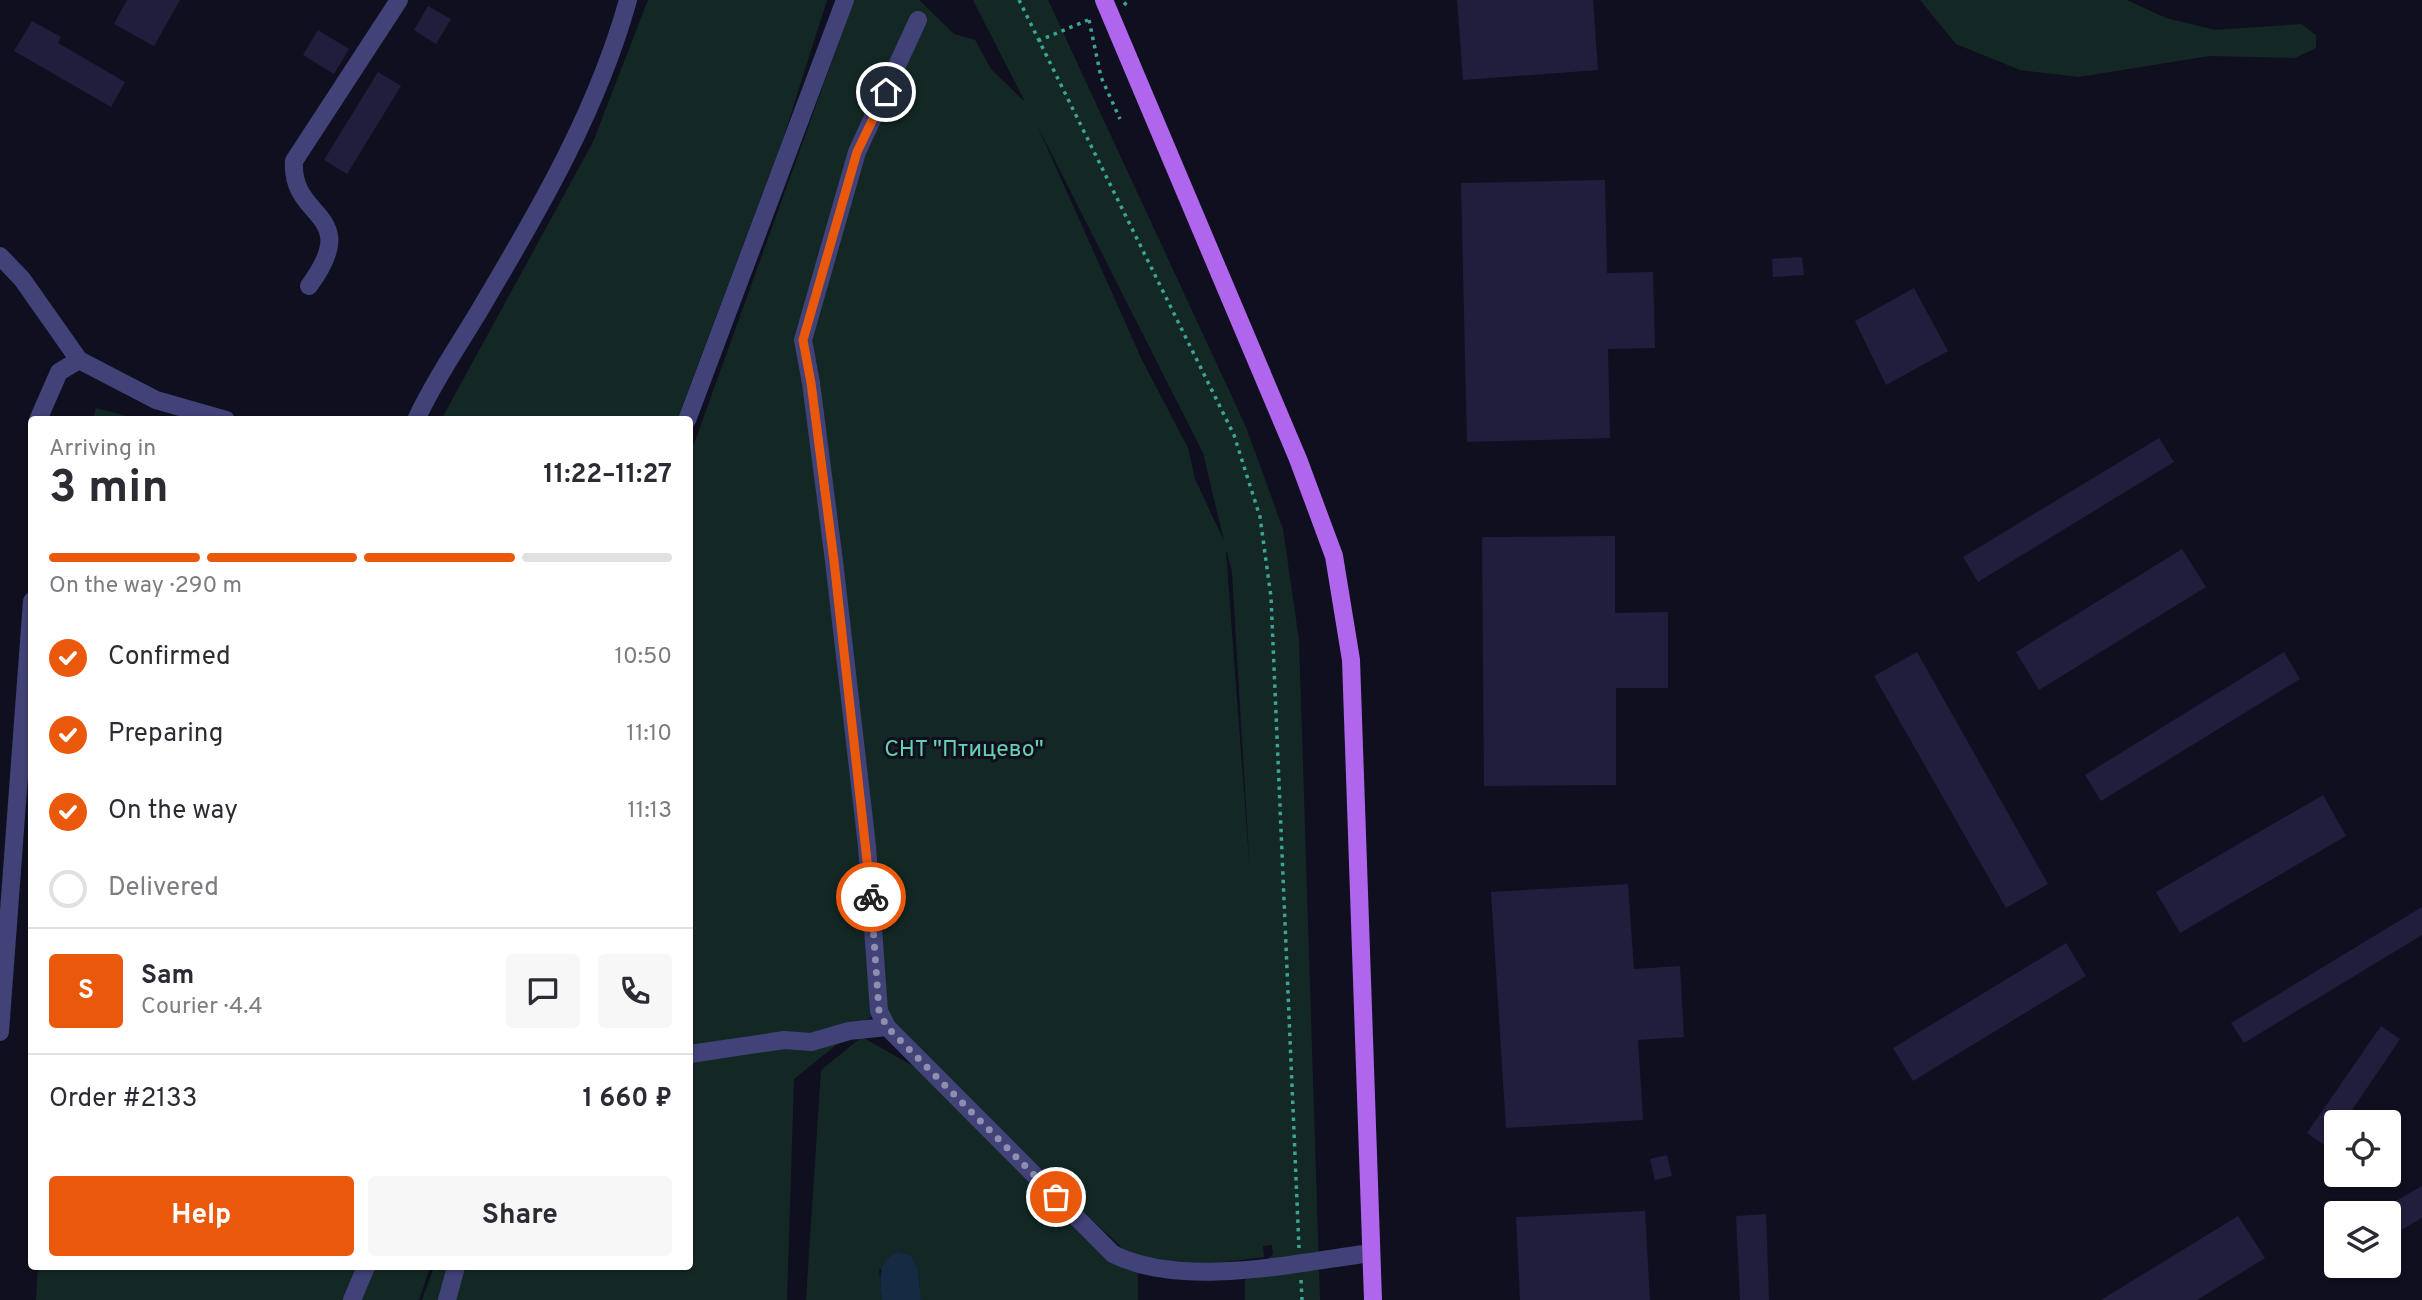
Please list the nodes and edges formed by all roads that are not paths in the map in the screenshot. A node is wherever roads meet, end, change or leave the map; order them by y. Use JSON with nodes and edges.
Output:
{"nodes":[{"id":1,"x":399,"y":0,"type":"edge"},
{"id":2,"x":628,"y":0,"type":"edge"},
{"id":3,"x":845,"y":0,"type":"edge"},
{"id":4,"x":1106,"y":6,"type":"edge"},
{"id":5,"x":918,"y":20,"type":"dead end"},
{"id":6,"x":0,"y":256,"type":"edge"},
{"id":7,"x":309,"y":286,"type":"dead end"},
{"id":8,"x":79,"y":360,"type":"junction"},
{"id":9,"x":40,"y":416,"type":"edge"},
{"id":10,"x":212,"y":416,"type":"edge"},
{"id":11,"x":418,"y":416,"type":"edge"},
{"id":12,"x":689,"y":416,"type":"edge"},
{"id":13,"x":28,"y":655,"type":"edge"},
{"id":14,"x":887,"y":1027,"type":"junction"},
{"id":15,"x":0,"y":1032,"type":"edge"},
{"id":16,"x":693,"y":1054,"type":"edge"},
{"id":17,"x":1371,"y":1253,"type":"junction"},
{"id":18,"x":365,"y":1270,"type":"edge"},
{"id":19,"x":455,"y":1270,"type":"edge"},
{"id":20,"x":352,"y":1300,"type":"edge"},
{"id":21,"x":447,"y":1300,"type":"edge"},
{"id":22,"x":1373,"y":1300,"type":"edge"}],
"edges":[{"from":1,"to":7,"type":"street"},
{"from":2,"to":11,"type":"street"},
{"from":3,"to":12,"type":"street"},
{"from":4,"to":17,"type":"main road"},
{"from":5,"to":14,"type":"street"},
{"from":6,"to":8,"type":"street"},
{"from":8,"to":9,"type":"street"},
{"from":8,"to":10,"type":"street"},
{"from":13,"to":15,"type":"street"},
{"from":14,"to":16,"type":"street"},
{"from":14,"to":17,"type":"street"},
{"from":17,"to":22,"type":"main road"},
{"from":18,"to":20,"type":"street"},
{"from":19,"to":21,"type":"street"}]}
